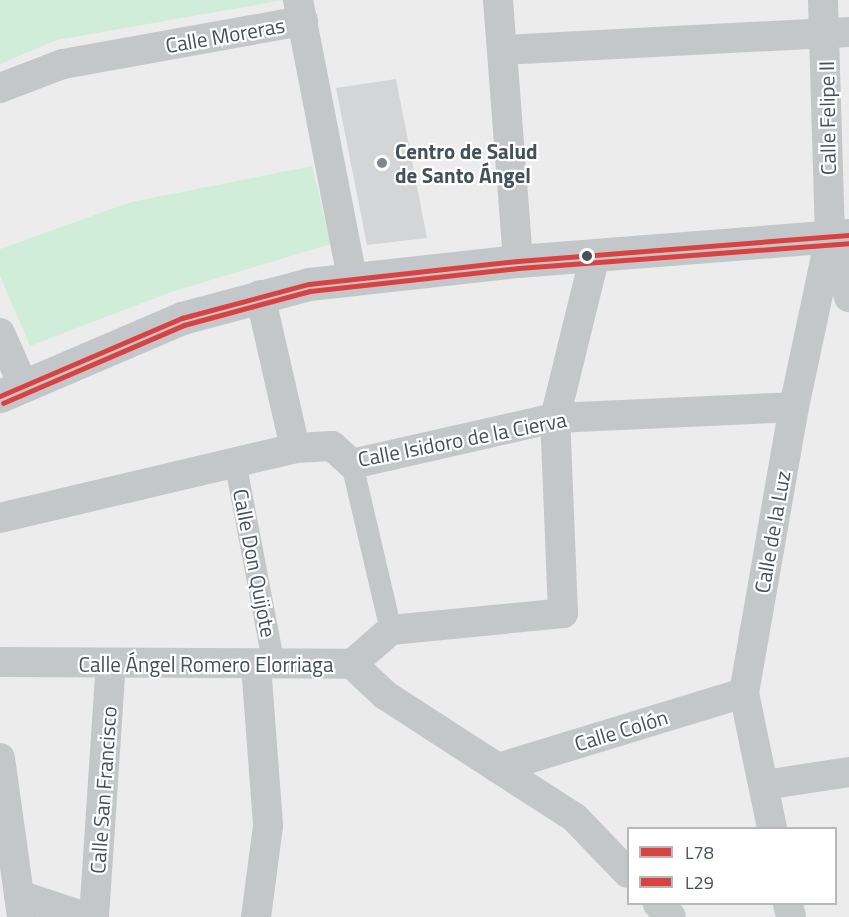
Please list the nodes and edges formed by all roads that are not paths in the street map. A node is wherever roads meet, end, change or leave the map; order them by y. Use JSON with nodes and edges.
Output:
{"nodes":[{"id":1,"x":498,"y":0,"type":"edge"},
{"id":2,"x":823,"y":0,"type":"edge"},
{"id":3,"x":300,"y":11,"type":"edge"},
{"id":4,"x":837,"y":33,"type":"edge"},
{"id":5,"x":503,"y":50,"type":"junction"},
{"id":6,"x":0,"y":88,"type":"edge"},
{"id":7,"x":839,"y":236,"type":"edge"},
{"id":8,"x":595,"y":255,"type":"junction"},
{"id":9,"x":518,"y":261,"type":"junction"},
{"id":10,"x":352,"y":278,"type":"junction"},
{"id":11,"x":260,"y":295,"type":"junction"},
{"id":12,"x":849,"y":297,"type":"edge"},
{"id":13,"x":0,"y":333,"type":"edge"},
{"id":14,"x":11,"y":390,"type":"edge"},
{"id":15,"x":794,"y":407,"type":"junction"},
{"id":16,"x":555,"y":418,"type":"junction"},
{"id":17,"x":295,"y":448,"type":"junction"},
{"id":18,"x":236,"y":461,"type":"junction"},
{"id":19,"x":352,"y":464,"type":"junction"},
{"id":20,"x":0,"y":518,"type":"edge"},
{"id":21,"x":391,"y":630,"type":"junction"},
{"id":22,"x":0,"y":662,"type":"edge"},
{"id":23,"x":111,"y":664,"type":"junction"},
{"id":24,"x":352,"y":664,"type":"junction"},
{"id":25,"x":265,"y":665,"type":"junction"},
{"id":26,"x":744,"y":693,"type":"junction"},
{"id":27,"x":0,"y":758,"type":"edge"},
{"id":28,"x":498,"y":768,"type":"junction"},
{"id":29,"x":849,"y":772,"type":"edge"},
{"id":30,"x":764,"y":785,"type":"junction"},
{"id":31,"x":772,"y":827,"type":"edge"},
{"id":32,"x":627,"y":872,"type":"edge"},
{"id":33,"x":660,"y":905,"type":"edge"},
{"id":34,"x":20,"y":906,"type":"edge"},
{"id":35,"x":86,"y":917,"type":"edge"},
{"id":36,"x":94,"y":917,"type":"edge"},
{"id":37,"x":256,"y":917,"type":"edge"},
{"id":38,"x":671,"y":917,"type":"edge"}],
"edges":[{"from":1,"to":5,"type":"street"},
{"from":2,"to":4,"type":"street","name":"Calle Felipe II"},
{"from":3,"to":6,"type":"street","name":"Calle Moreras"},
{"from":3,"to":10,"type":"street","name":"Calle Moreras"},
{"from":4,"to":5,"type":"street"},
{"from":4,"to":7,"type":"street","name":"Calle Felipe II"},
{"from":5,"to":9,"type":"street"},
{"from":7,"to":8,"type":"main road"},
{"from":7,"to":12,"type":"street"},
{"from":7,"to":15,"type":"street","name":"Calle de la Luz"},
{"from":8,"to":9,"type":"main road"},
{"from":8,"to":16,"type":"street"},
{"from":9,"to":10,"type":"main road"},
{"from":10,"to":11,"type":"main road"},
{"from":11,"to":14,"type":"main road"},
{"from":11,"to":17,"type":"street"},
{"from":13,"to":14,"type":"street"},
{"from":15,"to":16,"type":"street","name":"Calle Isidoro de la Cierva"},
{"from":15,"to":26,"type":"street","name":"Calle de la Luz"},
{"from":16,"to":19,"type":"street","name":"Calle Isidoro de la Cierva"},
{"from":16,"to":21,"type":"street"},
{"from":17,"to":18,"type":"street","name":"Calle Isidoro de la Cierva"},
{"from":17,"to":19,"type":"street","name":"Calle Isidoro de la Cierva"},
{"from":18,"to":20,"type":"street","name":"Calle Isidoro de la Cierva"},
{"from":18,"to":25,"type":"street","name":"Calle Don Quijote"},
{"from":19,"to":21,"type":"street"},
{"from":21,"to":24,"type":"street"},
{"from":22,"to":23,"type":"street","name":"Calle Ángel Romero Elorriaga"},
{"from":23,"to":25,"type":"street","name":"Calle Ángel Romero Elorriaga"},
{"from":23,"to":36,"type":"street","name":"Calle San Francisco"},
{"from":24,"to":25,"type":"street","name":"Calle Ángel Romero Elorriaga"},
{"from":24,"to":28,"type":"street","name":"Calle Ángel Romero Elorriaga"},
{"from":25,"to":37,"type":"street"},
{"from":26,"to":28,"type":"street","name":"Calle Colón"},
{"from":26,"to":30,"type":"street","name":"Calle de la Luz"},
{"from":27,"to":34,"type":"street"},
{"from":28,"to":32,"type":"street","name":"Calle Ángel Romero Elorriaga"},
{"from":29,"to":30,"type":"street"},
{"from":30,"to":31,"type":"street","name":"Calle de la Luz"},
{"from":33,"to":38,"type":"street"},
{"from":34,"to":35,"type":"street"}]}
